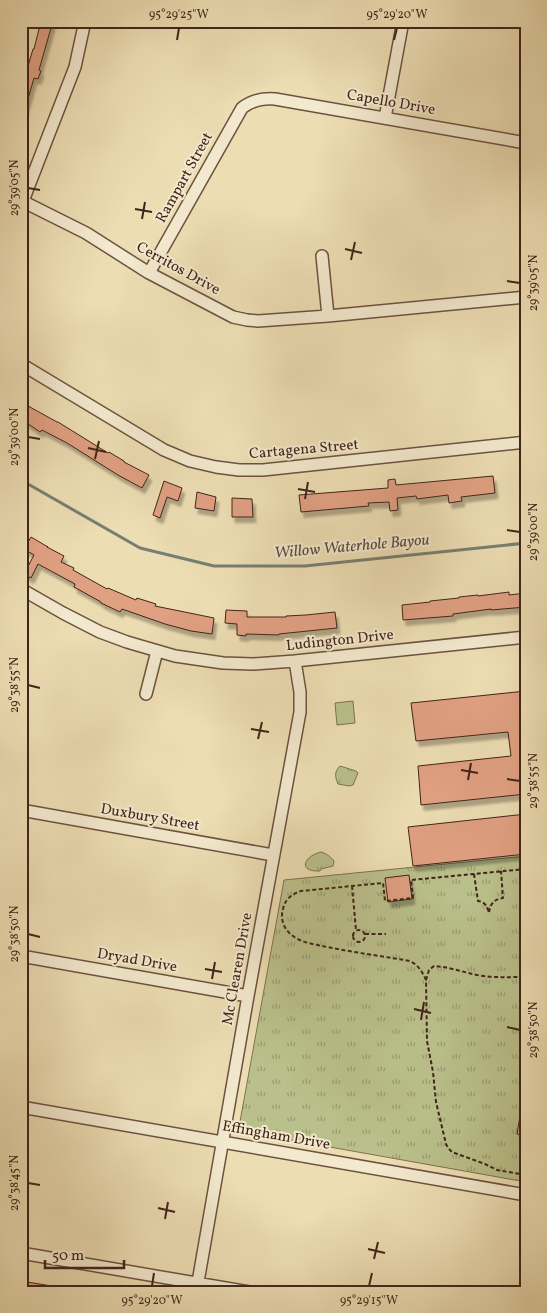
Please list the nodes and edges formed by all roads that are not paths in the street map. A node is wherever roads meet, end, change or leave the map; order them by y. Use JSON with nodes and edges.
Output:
{"nodes":[{"id":1,"x":85,"y":21,"type":"edge"},
{"id":2,"x":404,"y":21,"type":"edge"},
{"id":3,"x":250,"y":101,"type":"joint"},
{"id":4,"x":386,"y":118,"type":"junction"},
{"id":5,"x":526,"y":143,"type":"edge"},
{"id":6,"x":22,"y":204,"type":"edge"},
{"id":7,"x":322,"y":256,"type":"dead end"},
{"id":8,"x":149,"y":273,"type":"junction"},
{"id":9,"x":526,"y":297,"type":"edge"},
{"id":10,"x":328,"y":316,"type":"junction"},
{"id":11,"x":21,"y":364,"type":"edge"},
{"id":12,"x":526,"y":442,"type":"edge"},
{"id":13,"x":21,"y":589,"type":"edge"},
{"id":14,"x":526,"y":636,"type":"edge"},
{"id":15,"x":157,"y":651,"type":"junction"},
{"id":16,"x":295,"y":661,"type":"junction"},
{"id":17,"x":146,"y":694,"type":"dead end"},
{"id":18,"x":21,"y":810,"type":"edge"},
{"id":19,"x":273,"y":855,"type":"junction"},
{"id":20,"x":21,"y":956,"type":"edge"},
{"id":21,"x":248,"y":996,"type":"junction"},
{"id":22,"x":21,"y":1107,"type":"edge"},
{"id":23,"x":223,"y":1142,"type":"junction"},
{"id":24,"x":526,"y":1195,"type":"edge"},
{"id":25,"x":21,"y":1253,"type":"edge"},
{"id":26,"x":198,"y":1282,"type":"junction"},
{"id":27,"x":250,"y":1292,"type":"edge"}],
"edges":[{"from":1,"to":6,"type":"street"},
{"from":2,"to":4,"type":"street"},
{"from":3,"to":4,"type":"street","name":"Capello Drive"},
{"from":3,"to":8,"type":"street","name":"Rampart Street"},
{"from":4,"to":5,"type":"street","name":"Capello Drive"},
{"from":6,"to":8,"type":"street","name":"Cerritos Drive"},
{"from":7,"to":10,"type":"street"},
{"from":8,"to":10,"type":"street","name":"Cerritos Drive"},
{"from":9,"to":10,"type":"street","name":"Cerritos Drive"},
{"from":11,"to":12,"type":"street","name":"Cartagena Street"},
{"from":13,"to":15,"type":"street","name":"Ludington Drive"},
{"from":14,"to":16,"type":"street","name":"Ludington Drive"},
{"from":15,"to":16,"type":"street","name":"Ludington Drive"},
{"from":15,"to":17,"type":"street"},
{"from":16,"to":19,"type":"street","name":"Mc Clearen Drive"},
{"from":18,"to":19,"type":"street","name":"Duxbury Street"},
{"from":19,"to":21,"type":"street","name":"Mc Clearen Drive"},
{"from":20,"to":21,"type":"street","name":"Dryad Drive"},
{"from":21,"to":23,"type":"street","name":"Mc Clearen Drive"},
{"from":22,"to":23,"type":"street","name":"Effingham Drive"},
{"from":23,"to":24,"type":"street","name":"Effingham Drive"},
{"from":23,"to":26,"type":"street","name":"Mc Clearen Drive"},
{"from":25,"to":26,"type":"street"},
{"from":26,"to":27,"type":"street"}]}
